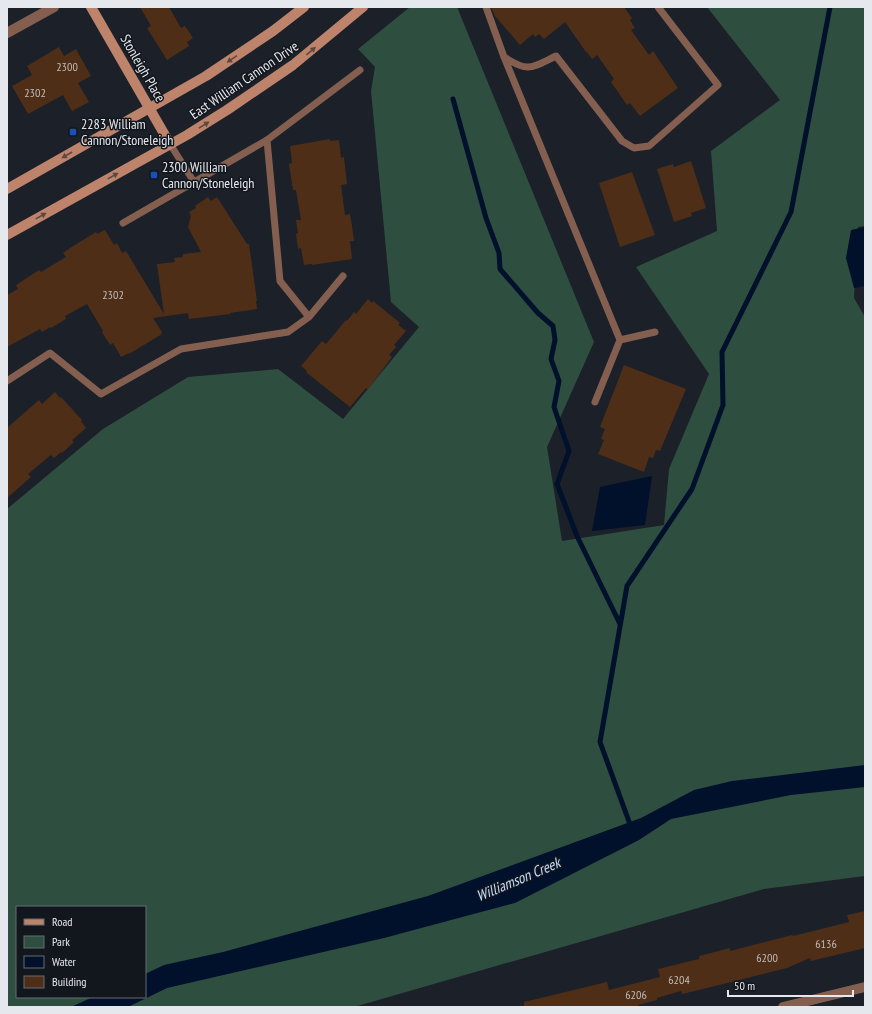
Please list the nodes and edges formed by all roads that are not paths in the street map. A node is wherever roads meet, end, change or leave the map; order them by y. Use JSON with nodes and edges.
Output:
{"nodes":[{"id":1,"x":54,"y":7,"type":"edge"},
{"id":2,"x":91,"y":7,"type":"edge"},
{"id":3,"x":304,"y":7,"type":"edge"},
{"id":4,"x":363,"y":7,"type":"edge"},
{"id":5,"x":486,"y":7,"type":"edge"},
{"id":6,"x":658,"y":7,"type":"edge"},
{"id":7,"x":7,"y":33,"type":"edge"},
{"id":8,"x":504,"y":57,"type":"junction"},
{"id":9,"x":360,"y":70,"type":"dead end"},
{"id":10,"x":150,"y":108,"type":"junction"},
{"id":11,"x":267,"y":140,"type":"junction"},
{"id":12,"x":170,"y":144,"type":"junction"},
{"id":13,"x":194,"y":182,"type":"junction"},
{"id":14,"x":7,"y":189,"type":"edge"},
{"id":15,"x":123,"y":223,"type":"dead end"},
{"id":16,"x":7,"y":235,"type":"edge"},
{"id":17,"x":343,"y":276,"type":"dead end"},
{"id":18,"x":308,"y":317,"type":"junction"},
{"id":19,"x":655,"y":332,"type":"dead end"},
{"id":20,"x":620,"y":340,"type":"junction"},
{"id":21,"x":7,"y":380,"type":"edge"},
{"id":22,"x":595,"y":402,"type":"dead end"},
{"id":23,"x":865,"y":987,"type":"edge"},
{"id":24,"x":817,"y":1003,"type":"edge"},
{"id":25,"x":783,"y":1007,"type":"edge"}],
"edges":[{"from":1,"to":7,"type":"street"},
{"from":2,"to":10,"type":"main road","name":"Stonleigh Place"},
{"from":3,"to":10,"type":"main road","name":"East William Cannon Drive","one_way":true},
{"from":12,"to":4,"type":"main road","name":"East William Cannon Drive","one_way":true},
{"from":5,"to":8,"type":"lane"},
{"from":6,"to":8,"type":"lane"},
{"from":8,"to":20,"type":"lane"},
{"from":9,"to":11,"type":"lane"},
{"from":10,"to":12,"type":"main road","name":"Stonleigh Place"},
{"from":10,"to":14,"type":"main road","name":"East William Cannon Drive","one_way":true},
{"from":11,"to":13,"type":"lane"},
{"from":11,"to":18,"type":"lane"},
{"from":12,"to":13,"type":"lane"},
{"from":16,"to":12,"type":"main road","name":"East William Cannon Drive","one_way":true},
{"from":13,"to":15,"type":"lane"},
{"from":17,"to":18,"type":"lane"},
{"from":18,"to":21,"type":"lane"},
{"from":19,"to":20,"type":"lane"},
{"from":20,"to":22,"type":"lane"},
{"from":23,"to":24,"type":"street"},
{"from":24,"to":25,"type":"street"}]}
